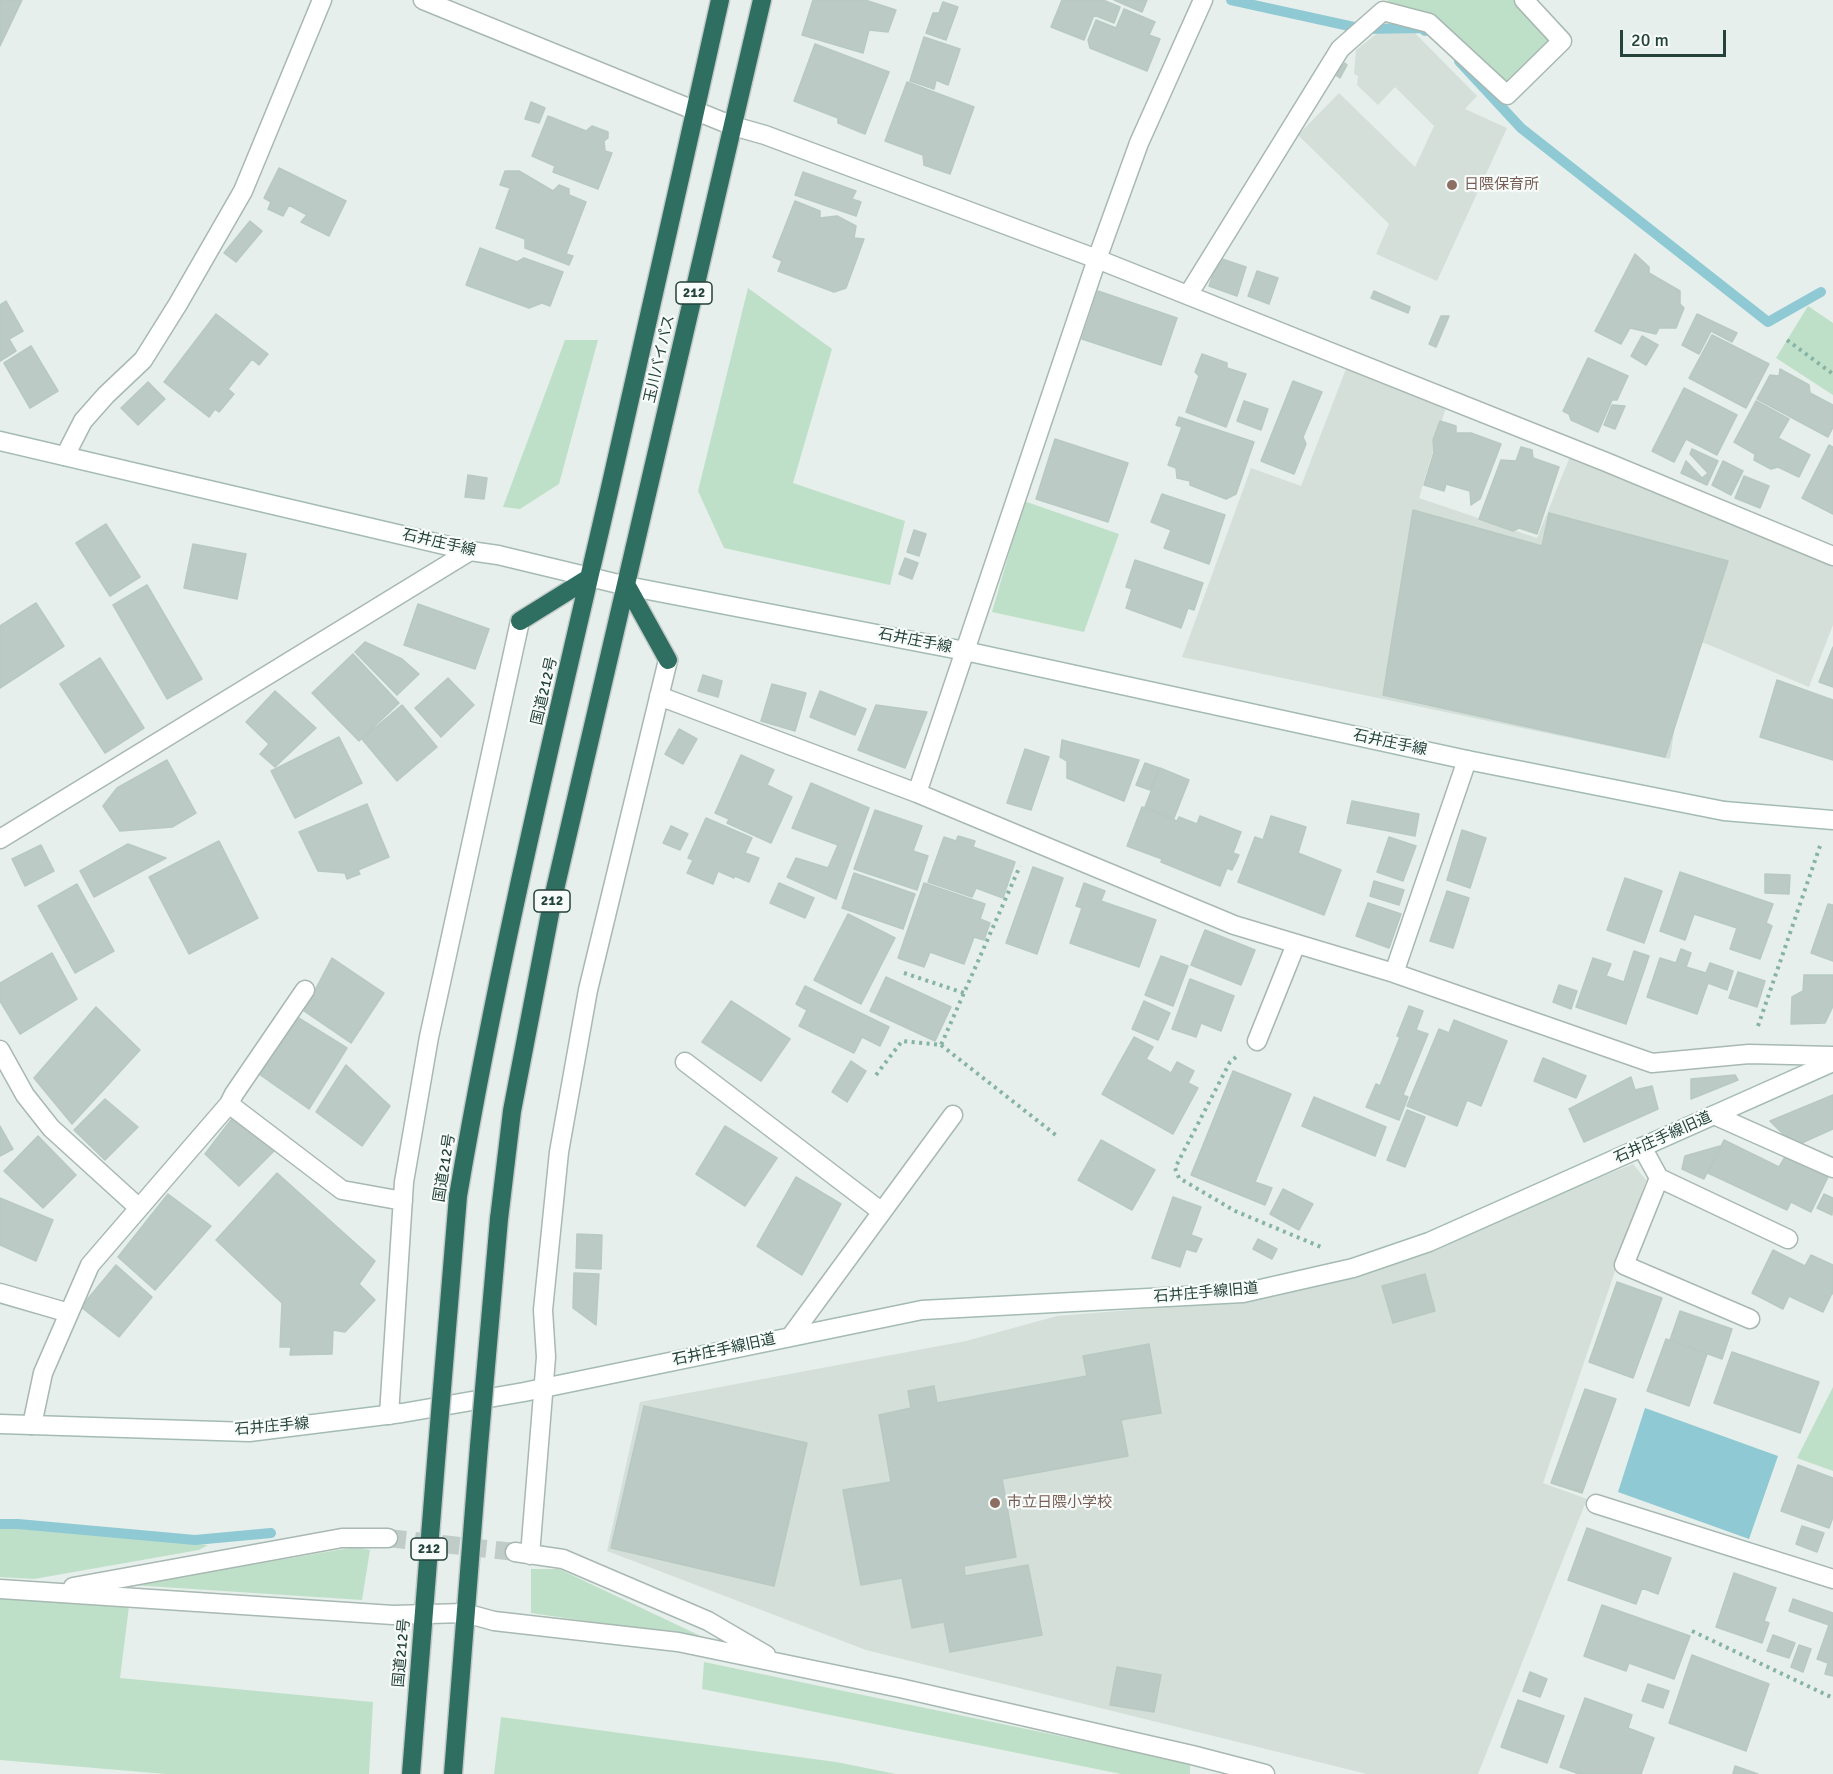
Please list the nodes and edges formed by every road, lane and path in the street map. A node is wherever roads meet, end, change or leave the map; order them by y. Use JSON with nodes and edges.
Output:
{"nodes":[{"id":1,"x":322,"y":0,"type":"edge"},
{"id":2,"x":423,"y":0,"type":"edge"},
{"id":3,"x":720,"y":0,"type":"edge"},
{"id":4,"x":762,"y":0,"type":"edge"},
{"id":5,"x":1203,"y":0,"type":"edge"},
{"id":6,"x":1524,"y":0,"type":"edge"},
{"id":7,"x":1379,"y":6,"type":"edge"},
{"id":8,"x":695,"y":110,"type":"junction"},
{"id":9,"x":733,"y":126,"type":"junction"},
{"id":10,"x":1097,"y":259,"type":"junction"},
{"id":11,"x":1188,"y":295,"type":"junction"},
{"id":12,"x":1787,"y":340,"type":"dead end"},
{"id":13,"x":1833,"y":374,"type":"edge"},
{"id":14,"x":0,"y":441,"type":"edge"},
{"id":15,"x":65,"y":456,"type":"junction"},
{"id":16,"x":470,"y":551,"type":"junction"},
{"id":17,"x":1833,"y":556,"type":"edge"},
{"id":18,"x":589,"y":578,"type":"junction"},
{"id":19,"x":627,"y":586,"type":"junction"},
{"id":20,"x":520,"y":621,"type":"joint"},
{"id":21,"x":966,"y":651,"type":"junction"},
{"id":22,"x":668,"y":660,"type":"joint"},
{"id":23,"x":659,"y":696,"type":"junction"},
{"id":24,"x":1467,"y":760,"type":"junction"},
{"id":25,"x":917,"y":793,"type":"junction"},
{"id":26,"x":1831,"y":820,"type":"edge"},
{"id":27,"x":0,"y":839,"type":"edge"},
{"id":28,"x":1031,"y":840,"type":"junction"},
{"id":29,"x":1296,"y":944,"type":"junction"},
{"id":30,"x":904,"y":973,"type":"dead end"},
{"id":31,"x":1394,"y":973,"type":"junction"},
{"id":32,"x":305,"y":990,"type":"dead end"},
{"id":33,"x":963,"y":993,"type":"junction"},
{"id":34,"x":1257,"y":1041,"type":"joint"},
{"id":35,"x":941,"y":1045,"type":"junction"},
{"id":36,"x":0,"y":1050,"type":"edge"},
{"id":37,"x":1749,"y":1054,"type":"junction"},
{"id":38,"x":1833,"y":1056,"type":"edge"},
{"id":39,"x":685,"y":1062,"type":"dead end"},
{"id":40,"x":1833,"y":1062,"type":"edge"},
{"id":41,"x":876,"y":1075,"type":"dead end"},
{"id":42,"x":8,"y":1083,"type":"edge"},
{"id":43,"x":229,"y":1104,"type":"junction"},
{"id":44,"x":953,"y":1115,"type":"dead end"},
{"id":45,"x":1714,"y":1115,"type":"junction"},
{"id":46,"x":1057,"y":1136,"type":"dead end"},
{"id":47,"x":1642,"y":1147,"type":"junction"},
{"id":48,"x":1833,"y":1168,"type":"edge"},
{"id":49,"x":1659,"y":1178,"type":"junction"},
{"id":50,"x":403,"y":1201,"type":"junction"},
{"id":51,"x":139,"y":1208,"type":"junction"},
{"id":52,"x":882,"y":1212,"type":"junction"},
{"id":53,"x":1788,"y":1239,"type":"dead end"},
{"id":54,"x":1363,"y":1264,"type":"junction"},
{"id":55,"x":0,"y":1293,"type":"edge"},
{"id":56,"x":69,"y":1313,"type":"junction"},
{"id":57,"x":1750,"y":1319,"type":"dead end"},
{"id":58,"x":791,"y":1336,"type":"junction"},
{"id":59,"x":542,"y":1388,"type":"junction"},
{"id":60,"x":389,"y":1414,"type":"junction"},
{"id":61,"x":0,"y":1424,"type":"edge"},
{"id":62,"x":32,"y":1425,"type":"junction"},
{"id":63,"x":1596,"y":1504,"type":"dead end"},
{"id":64,"x":388,"y":1538,"type":"tunnel mouth"},
{"id":65,"x":1833,"y":1579,"type":"edge"},
{"id":66,"x":0,"y":1588,"type":"edge"},
{"id":67,"x":46,"y":1592,"type":"junction"},
{"id":68,"x":465,"y":1613,"type":"junction"},
{"id":69,"x":423,"y":1614,"type":"junction"},
{"id":70,"x":1692,"y":1630,"type":"dead end"},
{"id":71,"x":781,"y":1664,"type":"junction"},
{"id":72,"x":1833,"y":1698,"type":"edge"},
{"id":73,"x":411,"y":1774,"type":"edge"},
{"id":74,"x":453,"y":1774,"type":"edge"},
{"id":75,"x":1265,"y":1774,"type":"edge"}],
"edges":[{"from":1,"to":15,"type":"street"},
{"from":2,"to":8,"type":"street"},
{"from":3,"to":8,"type":"highway","name":"玉川バイパス","number":"212"},
{"from":4,"to":9,"type":"highway","name":"玉川バイパス","number":"212"},
{"from":5,"to":10,"type":"street"},
{"from":6,"to":7,"type":"street"},
{"from":7,"to":11,"type":"street"},
{"from":8,"to":9,"type":"street"},
{"from":8,"to":18,"type":"highway","name":"玉川バイパス","number":"212"},
{"from":9,"to":10,"type":"street"},
{"from":9,"to":19,"type":"highway","name":"玉川バイパス","number":"212"},
{"from":10,"to":11,"type":"street"},
{"from":10,"to":21,"type":"street"},
{"from":11,"to":17,"type":"street"},
{"from":12,"to":13,"type":"path"},
{"from":14,"to":15,"type":"street","name":"石井庄手線"},
{"from":15,"to":16,"type":"street","name":"石井庄手線"},
{"from":16,"to":18,"type":"street","name":"石井庄手線"},
{"from":16,"to":27,"type":"street"},
{"from":18,"to":19,"type":"street","name":"石井庄手線"},
{"from":18,"to":20,"type":"highway"},
{"from":18,"to":69,"type":"highway","name":"国道212号","number":"212","bridge":true},
{"from":19,"to":21,"type":"street","name":"石井庄手線"},
{"from":19,"to":22,"type":"highway"},
{"from":19,"to":68,"type":"highway","number":"212","bridge":true},
{"from":20,"to":50,"type":"street"},
{"from":21,"to":24,"type":"street","name":"石井庄手線"},
{"from":21,"to":25,"type":"street"},
{"from":22,"to":23,"type":"street"},
{"from":23,"to":25,"type":"street"},
{"from":23,"to":59,"type":"street"},
{"from":24,"to":26,"type":"street","name":"石井庄手線"},
{"from":24,"to":31,"type":"street"},
{"from":25,"to":28,"type":"street"},
{"from":26,"to":37,"type":"path"},
{"from":28,"to":29,"type":"street"},
{"from":28,"to":33,"type":"path"},
{"from":29,"to":31,"type":"street"},
{"from":29,"to":34,"type":"street"},
{"from":30,"to":33,"type":"path"},
{"from":31,"to":37,"type":"street"},
{"from":32,"to":43,"type":"street"},
{"from":33,"to":35,"type":"path"},
{"from":34,"to":54,"type":"path"},
{"from":35,"to":41,"type":"path"},
{"from":35,"to":46,"type":"path"},
{"from":36,"to":42,"type":"street"},
{"from":37,"to":38,"type":"street"},
{"from":39,"to":52,"type":"street"},
{"from":40,"to":45,"type":"street","name":"石井庄手線旧道"},
{"from":42,"to":51,"type":"street"},
{"from":43,"to":50,"type":"street"},
{"from":43,"to":51,"type":"street"},
{"from":44,"to":52,"type":"street"},
{"from":45,"to":47,"type":"street","name":"石井庄手線旧道"},
{"from":45,"to":48,"type":"street"},
{"from":47,"to":49,"type":"street"},
{"from":47,"to":54,"type":"street","name":"石井庄手線旧道"},
{"from":49,"to":53,"type":"street"},
{"from":49,"to":57,"type":"street"},
{"from":50,"to":60,"type":"street"},
{"from":51,"to":56,"type":"street"},
{"from":52,"to":58,"type":"street"},
{"from":54,"to":58,"type":"street","name":"石井庄手線旧道"},
{"from":55,"to":56,"type":"street"},
{"from":56,"to":62,"type":"street"},
{"from":58,"to":59,"type":"street","name":"石井庄手線旧道"},
{"from":59,"to":60,"type":"street","name":"石井庄手線"},
{"from":59,"to":71,"type":"street"},
{"from":60,"to":62,"type":"street","name":"石井庄手線"},
{"from":61,"to":62,"type":"street","name":"石井庄手線"},
{"from":63,"to":65,"type":"street"},
{"from":64,"to":67,"type":"street"},
{"from":66,"to":67,"type":"street"},
{"from":67,"to":69,"type":"street"},
{"from":68,"to":69,"type":"street"},
{"from":68,"to":71,"type":"street"},
{"from":68,"to":74,"type":"highway","number":"212"},
{"from":69,"to":73,"type":"highway","name":"国道212号","number":"212"},
{"from":70,"to":72,"type":"path"},
{"from":71,"to":75,"type":"street"}]}
